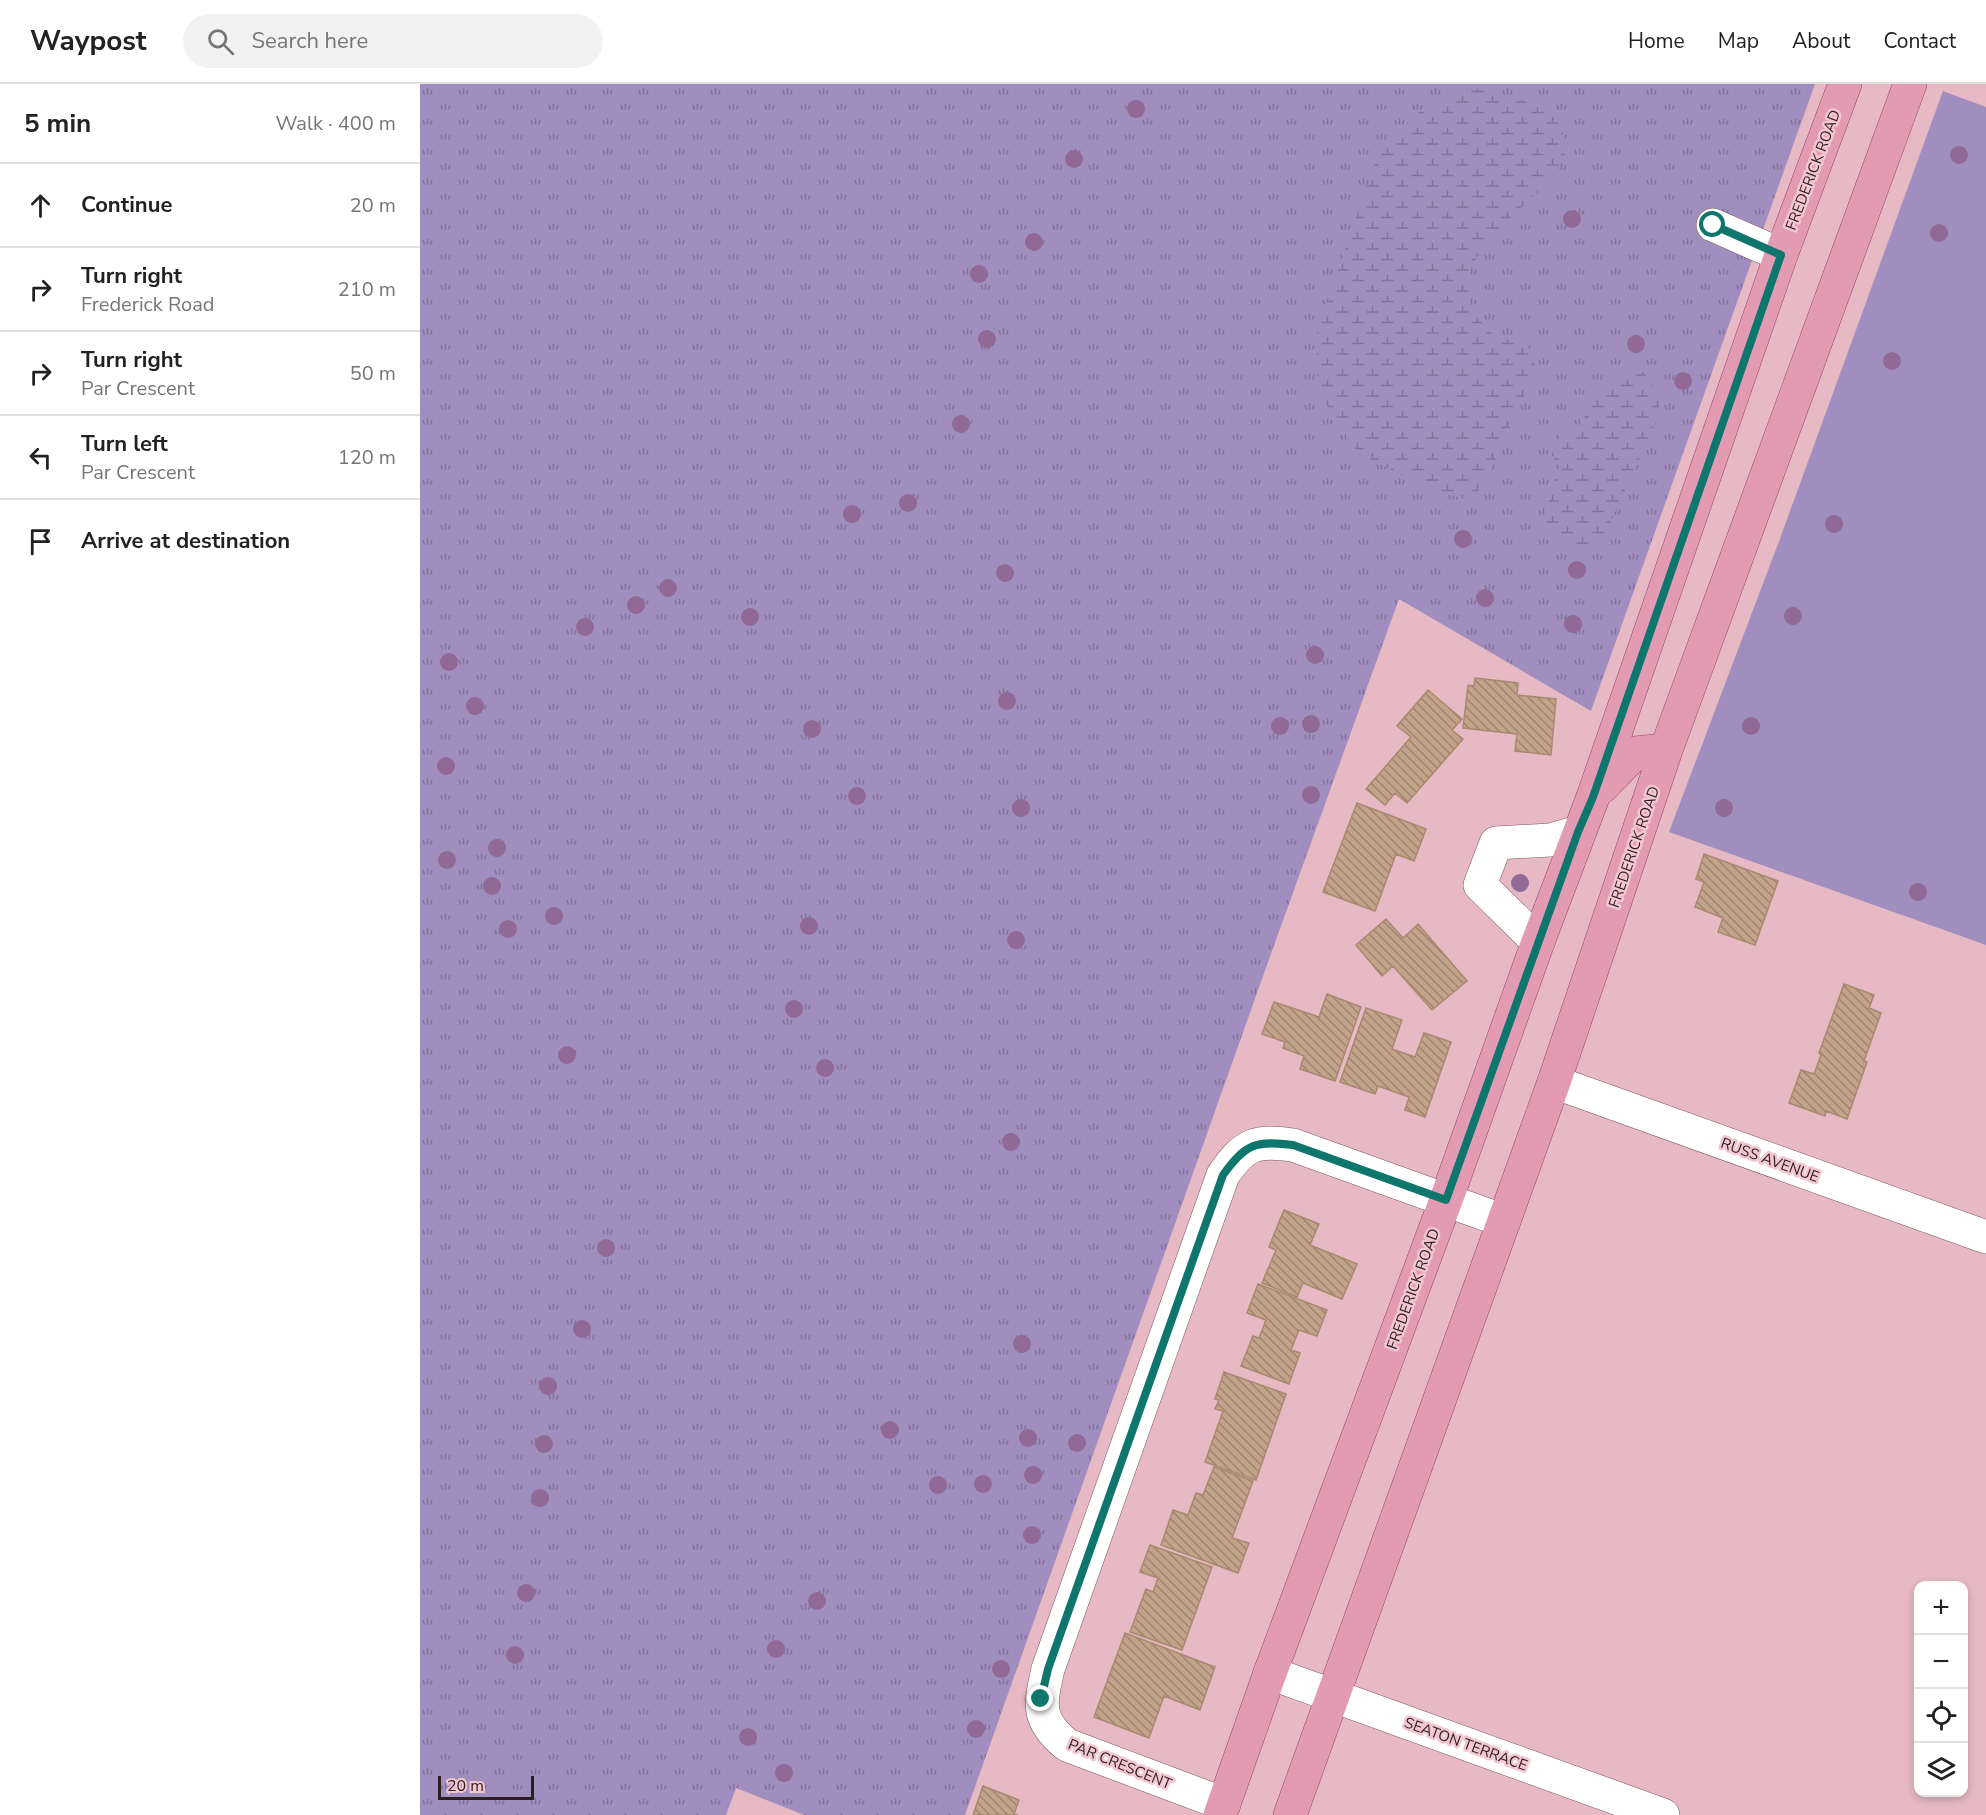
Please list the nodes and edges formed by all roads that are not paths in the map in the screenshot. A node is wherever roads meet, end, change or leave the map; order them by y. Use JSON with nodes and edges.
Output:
{"nodes":[{"id":1,"x":1845,"y":84,"type":"edge"},
{"id":2,"x":1910,"y":84,"type":"edge"},
{"id":3,"x":1713,"y":225,"type":"dead end"},
{"id":4,"x":1781,"y":255,"type":"junction"},
{"id":5,"x":1666,"y":750,"type":"junction"},
{"id":6,"x":1593,"y":797,"type":"junction"},
{"id":7,"x":1578,"y":832,"type":"junction"},
{"id":8,"x":1539,"y":942,"type":"junction"},
{"id":9,"x":1554,"y":1082,"type":"junction"},
{"id":10,"x":1446,"y":1200,"type":"junction"},
{"id":11,"x":1504,"y":1221,"type":"junction"},
{"id":12,"x":1986,"y":1237,"type":"edge"},
{"id":13,"x":1270,"y":1673,"type":"junction"},
{"id":14,"x":1333,"y":1696,"type":"junction"},
{"id":15,"x":1222,"y":1810,"type":"edge"},
{"id":16,"x":1290,"y":1815,"type":"edge"},
{"id":17,"x":1663,"y":1815,"type":"edge"}],
"edges":[{"from":1,"to":4,"type":"main road","name":"FREDERICK ROAD"},
{"from":2,"to":5,"type":"main road","name":"FREDERICK ROAD"},
{"from":3,"to":4,"type":"street"},
{"from":4,"to":6,"type":"main road","name":"FREDERICK ROAD"},
{"from":5,"to":6,"type":"main road"},
{"from":5,"to":9,"type":"main road","name":"FREDERICK ROAD"},
{"from":6,"to":7,"type":"main road","name":"FREDERICK ROAD"},
{"from":7,"to":8,"type":"main road","name":"FREDERICK ROAD"},
{"from":7,"to":8,"type":"street"},
{"from":8,"to":10,"type":"main road","name":"FREDERICK ROAD"},
{"from":9,"to":11,"type":"main road","name":"FREDERICK ROAD"},
{"from":9,"to":12,"type":"street","name":"RUSS AVENUE"},
{"from":10,"to":11,"type":"street","name":"PAR CRESCENT"},
{"from":10,"to":13,"type":"main road","name":"FREDERICK ROAD"},
{"from":10,"to":15,"type":"street","name":"PAR CRESCENT"},
{"from":11,"to":14,"type":"main road","name":"FREDERICK ROAD"},
{"from":13,"to":14,"type":"street","name":"SEATON TERRACE"},
{"from":13,"to":15,"type":"main road","name":"FREDERICK ROAD"},
{"from":14,"to":16,"type":"main road","name":"FREDERICK ROAD"},
{"from":14,"to":17,"type":"street","name":"SEATON TERRACE"}]}
